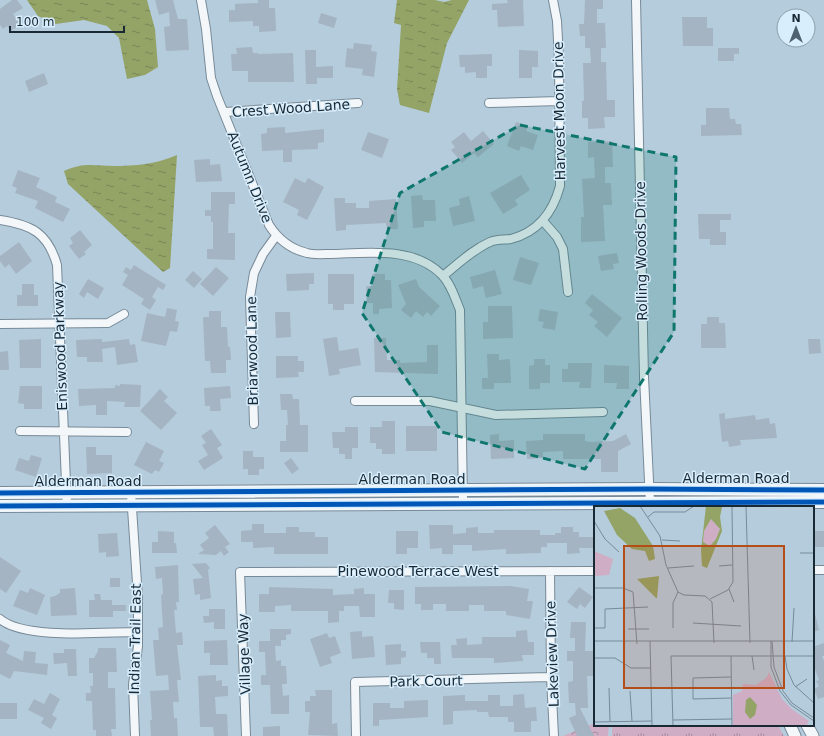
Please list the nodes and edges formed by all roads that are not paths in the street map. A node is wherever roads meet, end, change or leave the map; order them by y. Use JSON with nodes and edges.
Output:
{"nodes":[{"id":1,"x":201,"y":0,"type":"edge"},
{"id":2,"x":553,"y":0,"type":"edge"},
{"id":3,"x":636,"y":0,"type":"edge"},
{"id":4,"x":559,"y":101,"type":"junction"},
{"id":5,"x":358,"y":103,"type":"dead end"},
{"id":6,"x":489,"y":103,"type":"dead end"},
{"id":7,"x":225,"y":112,"type":"junction"},
{"id":8,"x":0,"y":220,"type":"edge"},
{"id":9,"x":543,"y":221,"type":"junction"},
{"id":10,"x":276,"y":236,"type":"junction"},
{"id":11,"x":443,"y":276,"type":"junction"},
{"id":12,"x":568,"y":292,"type":"dead end"},
{"id":13,"x":124,"y":314,"type":"dead end"},
{"id":14,"x":59,"y":323,"type":"junction"},
{"id":15,"x":0,"y":324,"type":"edge"},
{"id":16,"x":355,"y":401,"type":"dead end"},
{"id":17,"x":460,"y":407,"type":"junction"},
{"id":18,"x":603,"y":412,"type":"dead end"},
{"id":19,"x":254,"y":424,"type":"dead end"},
{"id":20,"x":20,"y":431,"type":"dead end"},
{"id":21,"x":63,"y":432,"type":"junction"},
{"id":22,"x":127,"y":432,"type":"dead end"},
{"id":23,"x":649,"y":489,"type":"junction"},
{"id":24,"x":824,"y":490,"type":"edge"},
{"id":25,"x":464,"y":491,"type":"junction"},
{"id":26,"x":761,"y":491,"type":"junction"},
{"id":27,"x":0,"y":493,"type":"edge"},
{"id":28,"x":66,"y":493,"type":"junction"},
{"id":29,"x":130,"y":493,"type":"junction"},
{"id":30,"x":650,"y":502,"type":"junction"},
{"id":31,"x":824,"y":502,"type":"edge"},
{"id":32,"x":463,"y":504,"type":"junction"},
{"id":33,"x":752,"y":505,"type":"edge"},
{"id":34,"x":768,"y":505,"type":"edge"},
{"id":35,"x":0,"y":506,"type":"edge"},
{"id":36,"x":131,"y":506,"type":"junction"},
{"id":37,"x":67,"y":507,"type":"junction"},
{"id":38,"x":550,"y":571,"type":"junction"},
{"id":39,"x":594,"y":571,"type":"edge"},
{"id":40,"x":240,"y":572,"type":"joint"},
{"id":41,"x":0,"y":619,"type":"edge"},
{"id":42,"x":138,"y":632,"type":"junction"},
{"id":43,"x":551,"y":677,"type":"junction"},
{"id":44,"x":790,"y":726,"type":"edge"},
{"id":45,"x":808,"y":726,"type":"edge"},
{"id":46,"x":135,"y":736,"type":"edge"},
{"id":47,"x":246,"y":736,"type":"edge"},
{"id":48,"x":356,"y":736,"type":"edge"},
{"id":49,"x":554,"y":736,"type":"edge"},
{"id":50,"x":795,"y":736,"type":"edge"},
{"id":51,"x":813,"y":736,"type":"edge"}],
"edges":[{"from":1,"to":7,"type":"street","name":"Autumn Drive"},
{"from":2,"to":4,"type":"street","name":"Harvest Moon Drive"},
{"from":3,"to":23,"type":"street","name":"Rolling Woods Drive"},
{"from":4,"to":6,"type":"street"},
{"from":4,"to":9,"type":"street","name":"Harvest Moon Drive"},
{"from":5,"to":7,"type":"street","name":"Crest Wood Lane"},
{"from":7,"to":10,"type":"street","name":"Autumn Drive"},
{"from":8,"to":14,"type":"street","name":"Eniswood Parkway"},
{"from":9,"to":11,"type":"street","name":"Harvest Moon Drive"},
{"from":9,"to":12,"type":"street"},
{"from":10,"to":11,"type":"street","name":"Autumn Drive"},
{"from":10,"to":19,"type":"street","name":"Briarwood Lane"},
{"from":11,"to":17,"type":"street","name":"Autumn Drive"},
{"from":13,"to":14,"type":"street"},
{"from":14,"to":15,"type":"street"},
{"from":14,"to":21,"type":"street","name":"Eniswood Parkway"},
{"from":16,"to":17,"type":"street"},
{"from":17,"to":18,"type":"street"},
{"from":17,"to":25,"type":"street","name":"Autumn Drive"},
{"from":20,"to":21,"type":"street"},
{"from":21,"to":22,"type":"street"},
{"from":21,"to":28,"type":"street","name":"Eniswood Parkway"},
{"from":23,"to":25,"type":"main road","name":"Alderman Road"},
{"from":23,"to":26,"type":"main road","name":"Alderman Road"},
{"from":23,"to":30,"type":"street","name":"Rolling Woods Drive"},
{"from":24,"to":26,"type":"main road","name":"Alderman Road"},
{"from":25,"to":29,"type":"main road","name":"Alderman Road"},
{"from":25,"to":32,"type":"street","name":"Autumn Drive"},
{"from":26,"to":33,"type":"street"},
{"from":26,"to":34,"type":"street"},
{"from":27,"to":28,"type":"main road","name":"Alderman Road"},
{"from":28,"to":29,"type":"main road","name":"Alderman Road"},
{"from":28,"to":37,"type":"street","name":"Eniswood Parkway"},
{"from":29,"to":36,"type":"street","name":"Indian Trail East"},
{"from":30,"to":32,"type":"main road","name":"Alderman Road"},
{"from":30,"to":33,"type":"main road","name":"Alderman Road"},
{"from":31,"to":34,"type":"main road","name":"Alderman Road"},
{"from":32,"to":36,"type":"main road","name":"Alderman Road"},
{"from":33,"to":34,"type":"main road","name":"Alderman Road"},
{"from":35,"to":37,"type":"main road","name":"Alderman Road"},
{"from":36,"to":37,"type":"main road","name":"Alderman Road"},
{"from":36,"to":42,"type":"street","name":"Indian Trail East"},
{"from":38,"to":39,"type":"street","name":"Pinewood Terrace West"},
{"from":38,"to":40,"type":"street","name":"Pinewood Terrace West"},
{"from":38,"to":43,"type":"street","name":"Lakeview Drive"},
{"from":40,"to":47,"type":"street","name":"Village Way"},
{"from":41,"to":42,"type":"street"},
{"from":42,"to":46,"type":"street","name":"Indian Trail East"},
{"from":43,"to":48,"type":"street","name":"Park Court"},
{"from":43,"to":49,"type":"street","name":"Lakeview Drive"},
{"from":44,"to":50,"type":"street"},
{"from":45,"to":51,"type":"street"}]}
